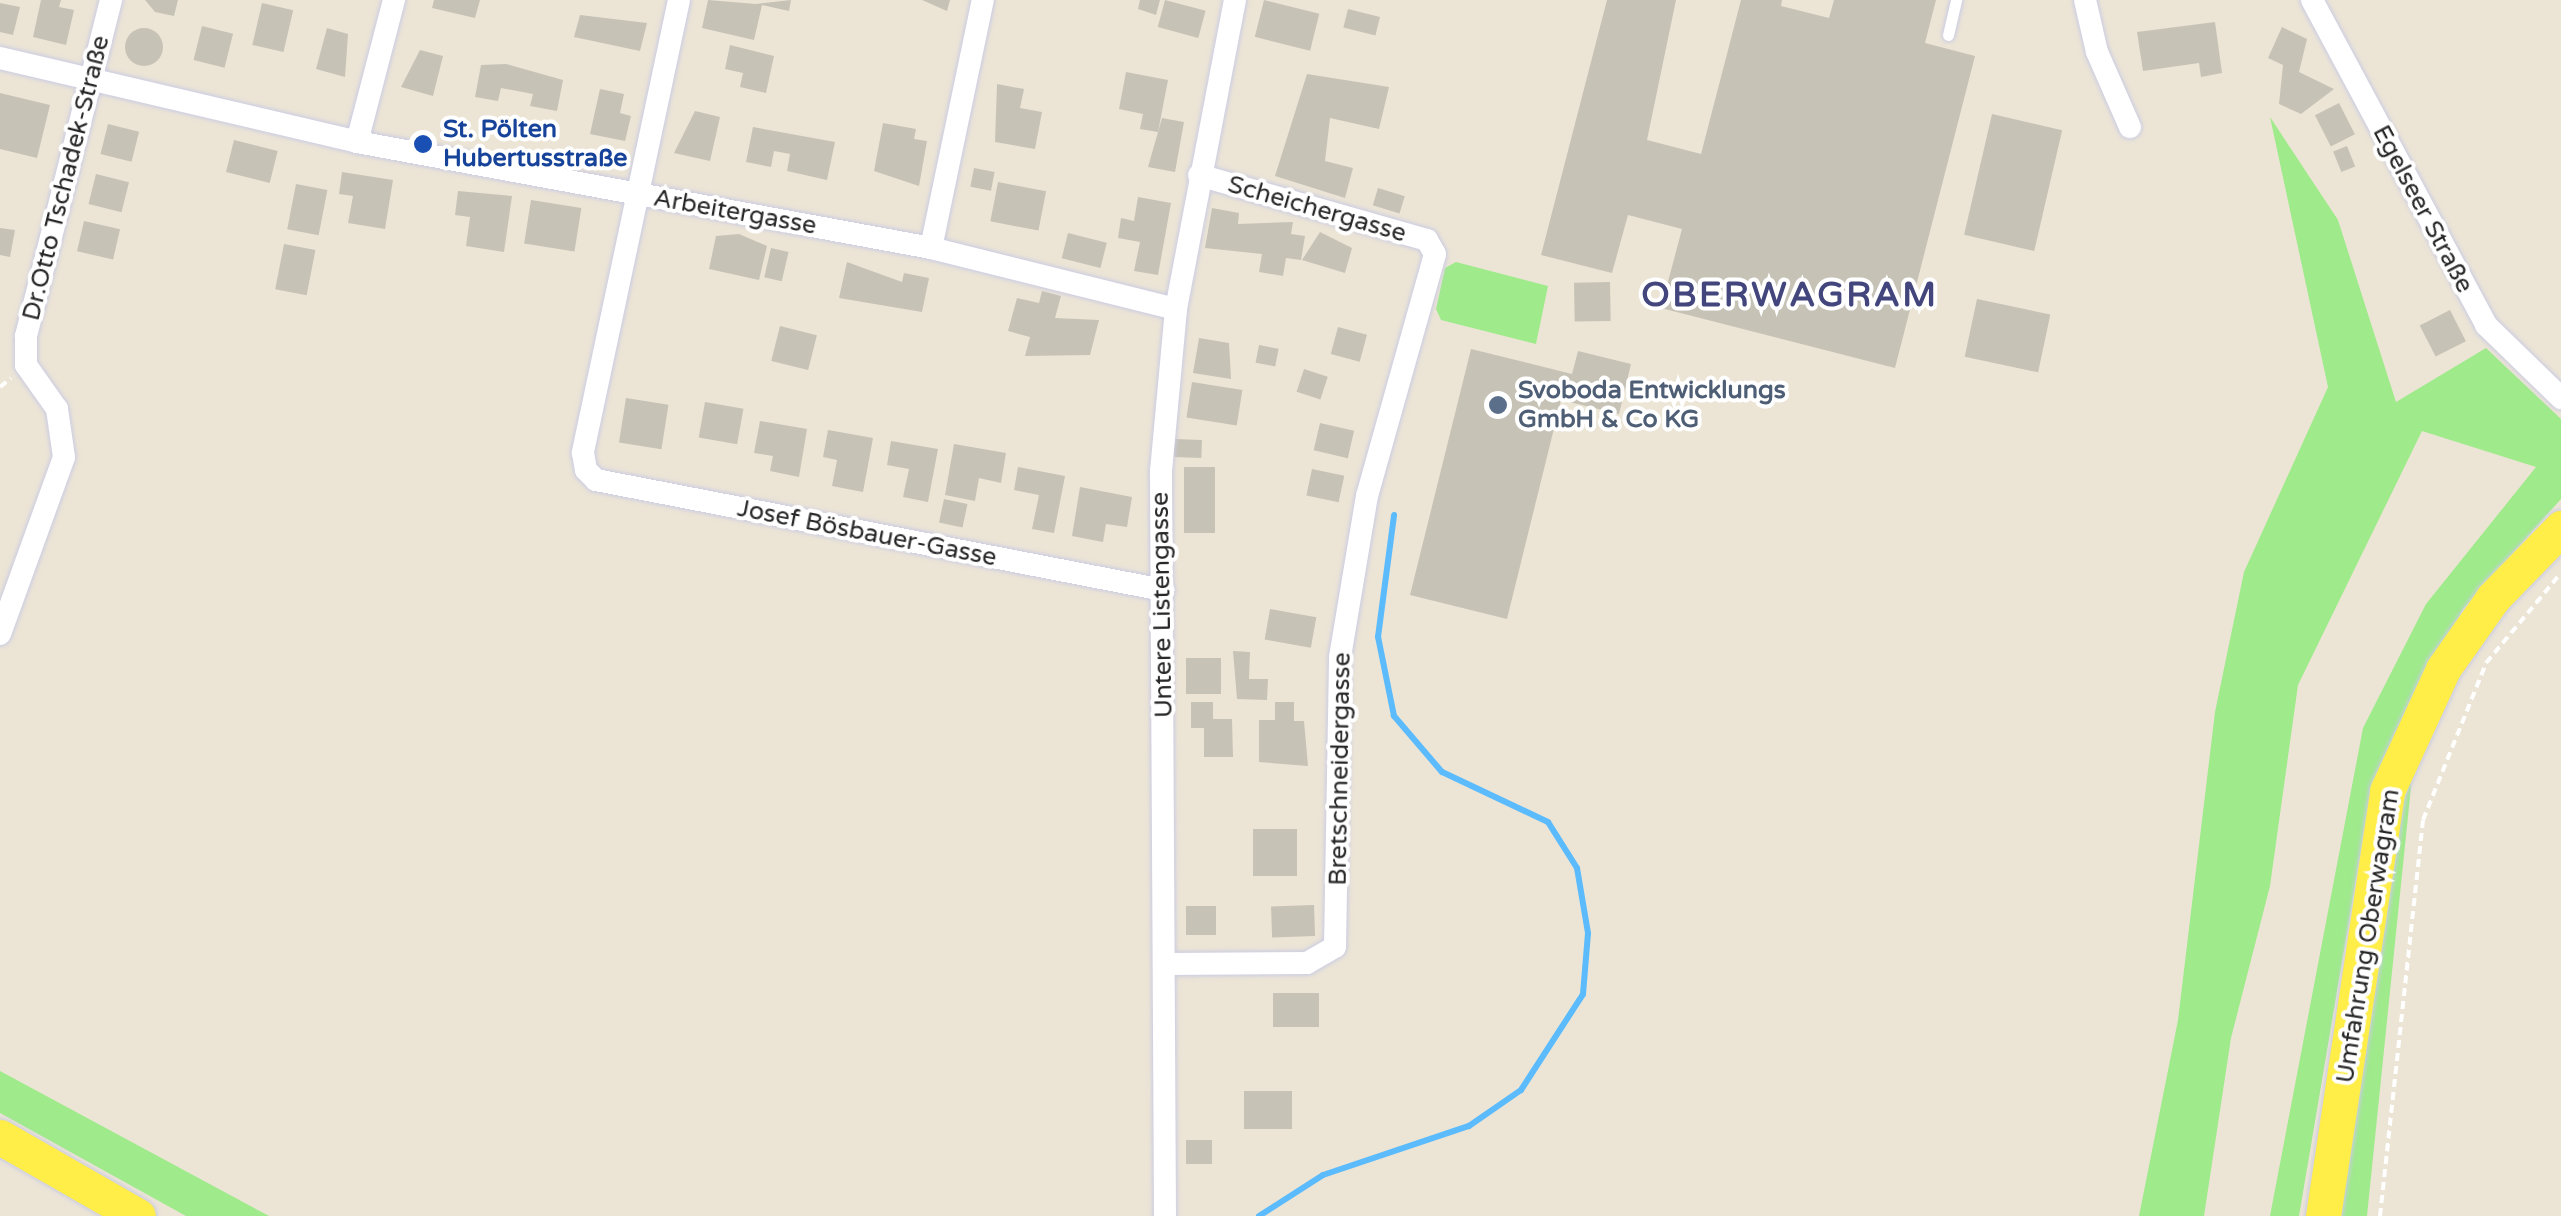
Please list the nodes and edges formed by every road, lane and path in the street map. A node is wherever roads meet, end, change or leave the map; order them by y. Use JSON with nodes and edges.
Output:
{"nodes":[{"id":1,"x":110,"y":0,"type":"edge"},
{"id":2,"x":394,"y":0,"type":"edge"},
{"id":3,"x":680,"y":0,"type":"edge"},
{"id":4,"x":983,"y":0,"type":"edge"},
{"id":5,"x":1235,"y":0,"type":"edge"},
{"id":6,"x":1956,"y":0,"type":"edge"},
{"id":7,"x":2086,"y":0,"type":"edge"},
{"id":8,"x":2312,"y":0,"type":"edge"},
{"id":9,"x":1948,"y":34,"type":"dead end"},
{"id":10,"x":0,"y":58,"type":"edge"},
{"id":11,"x":90,"y":80,"type":"junction"},
{"id":12,"x":2130,"y":128,"type":"dead end"},
{"id":13,"x":357,"y":142,"type":"junction"},
{"id":14,"x":1199,"y":175,"type":"junction"},
{"id":15,"x":634,"y":193,"type":"junction"},
{"id":16,"x":1434,"y":246,"type":"joint"},
{"id":17,"x":931,"y":248,"type":"junction"},
{"id":18,"x":1176,"y":309,"type":"junction"},
{"id":19,"x":2561,"y":398,"type":"edge"},
{"id":20,"x":2561,"y":528,"type":"edge"},
{"id":21,"x":2561,"y":572,"type":"edge"},
{"id":22,"x":1162,"y":590,"type":"junction"},
{"id":23,"x":0,"y":634,"type":"edge"},
{"id":24,"x":1165,"y":964,"type":"junction"},
{"id":25,"x":0,"y":1138,"type":"edge"},
{"id":26,"x":138,"y":1216,"type":"edge"},
{"id":27,"x":1165,"y":1216,"type":"edge"},
{"id":28,"x":2324,"y":1216,"type":"edge"},
{"id":29,"x":2380,"y":1216,"type":"edge"}],
"edges":[{"from":1,"to":11,"type":"street","name":"Dr.Otto Tschadek-Straße"},
{"from":2,"to":13,"type":"street"},
{"from":3,"to":15,"type":"street"},
{"from":4,"to":17,"type":"street"},
{"from":5,"to":14,"type":"street","name":"Untere Listengasse"},
{"from":6,"to":9,"type":"lane"},
{"from":7,"to":12,"type":"street"},
{"from":8,"to":19,"type":"street","name":"Egelseer Straße"},
{"from":10,"to":11,"type":"street","name":"Arbeitergasse"},
{"from":11,"to":13,"type":"street","name":"Arbeitergasse"},
{"from":11,"to":23,"type":"street","name":"Dr.Otto Tschadek-Straße"},
{"from":13,"to":15,"type":"street","name":"Arbeitergasse"},
{"from":14,"to":16,"type":"street","name":"Scheichergasse"},
{"from":14,"to":18,"type":"street","name":"Untere Listengasse"},
{"from":15,"to":17,"type":"street","name":"Arbeitergasse"},
{"from":15,"to":22,"type":"street","name":"Josef Bösbauer-Gasse"},
{"from":16,"to":24,"type":"street","name":"Bretschneidergasse"},
{"from":17,"to":18,"type":"street","name":"Arbeitergasse"},
{"from":18,"to":22,"type":"street","name":"Untere Listengasse"},
{"from":20,"to":28,"type":"main road","name":"Umfahrung Oberwagram"},
{"from":21,"to":29,"type":"path"},
{"from":22,"to":24,"type":"street","name":"Untere Listengasse"},
{"from":24,"to":27,"type":"street","name":"Untere Listengasse"},
{"from":25,"to":26,"type":"main road"}]}
